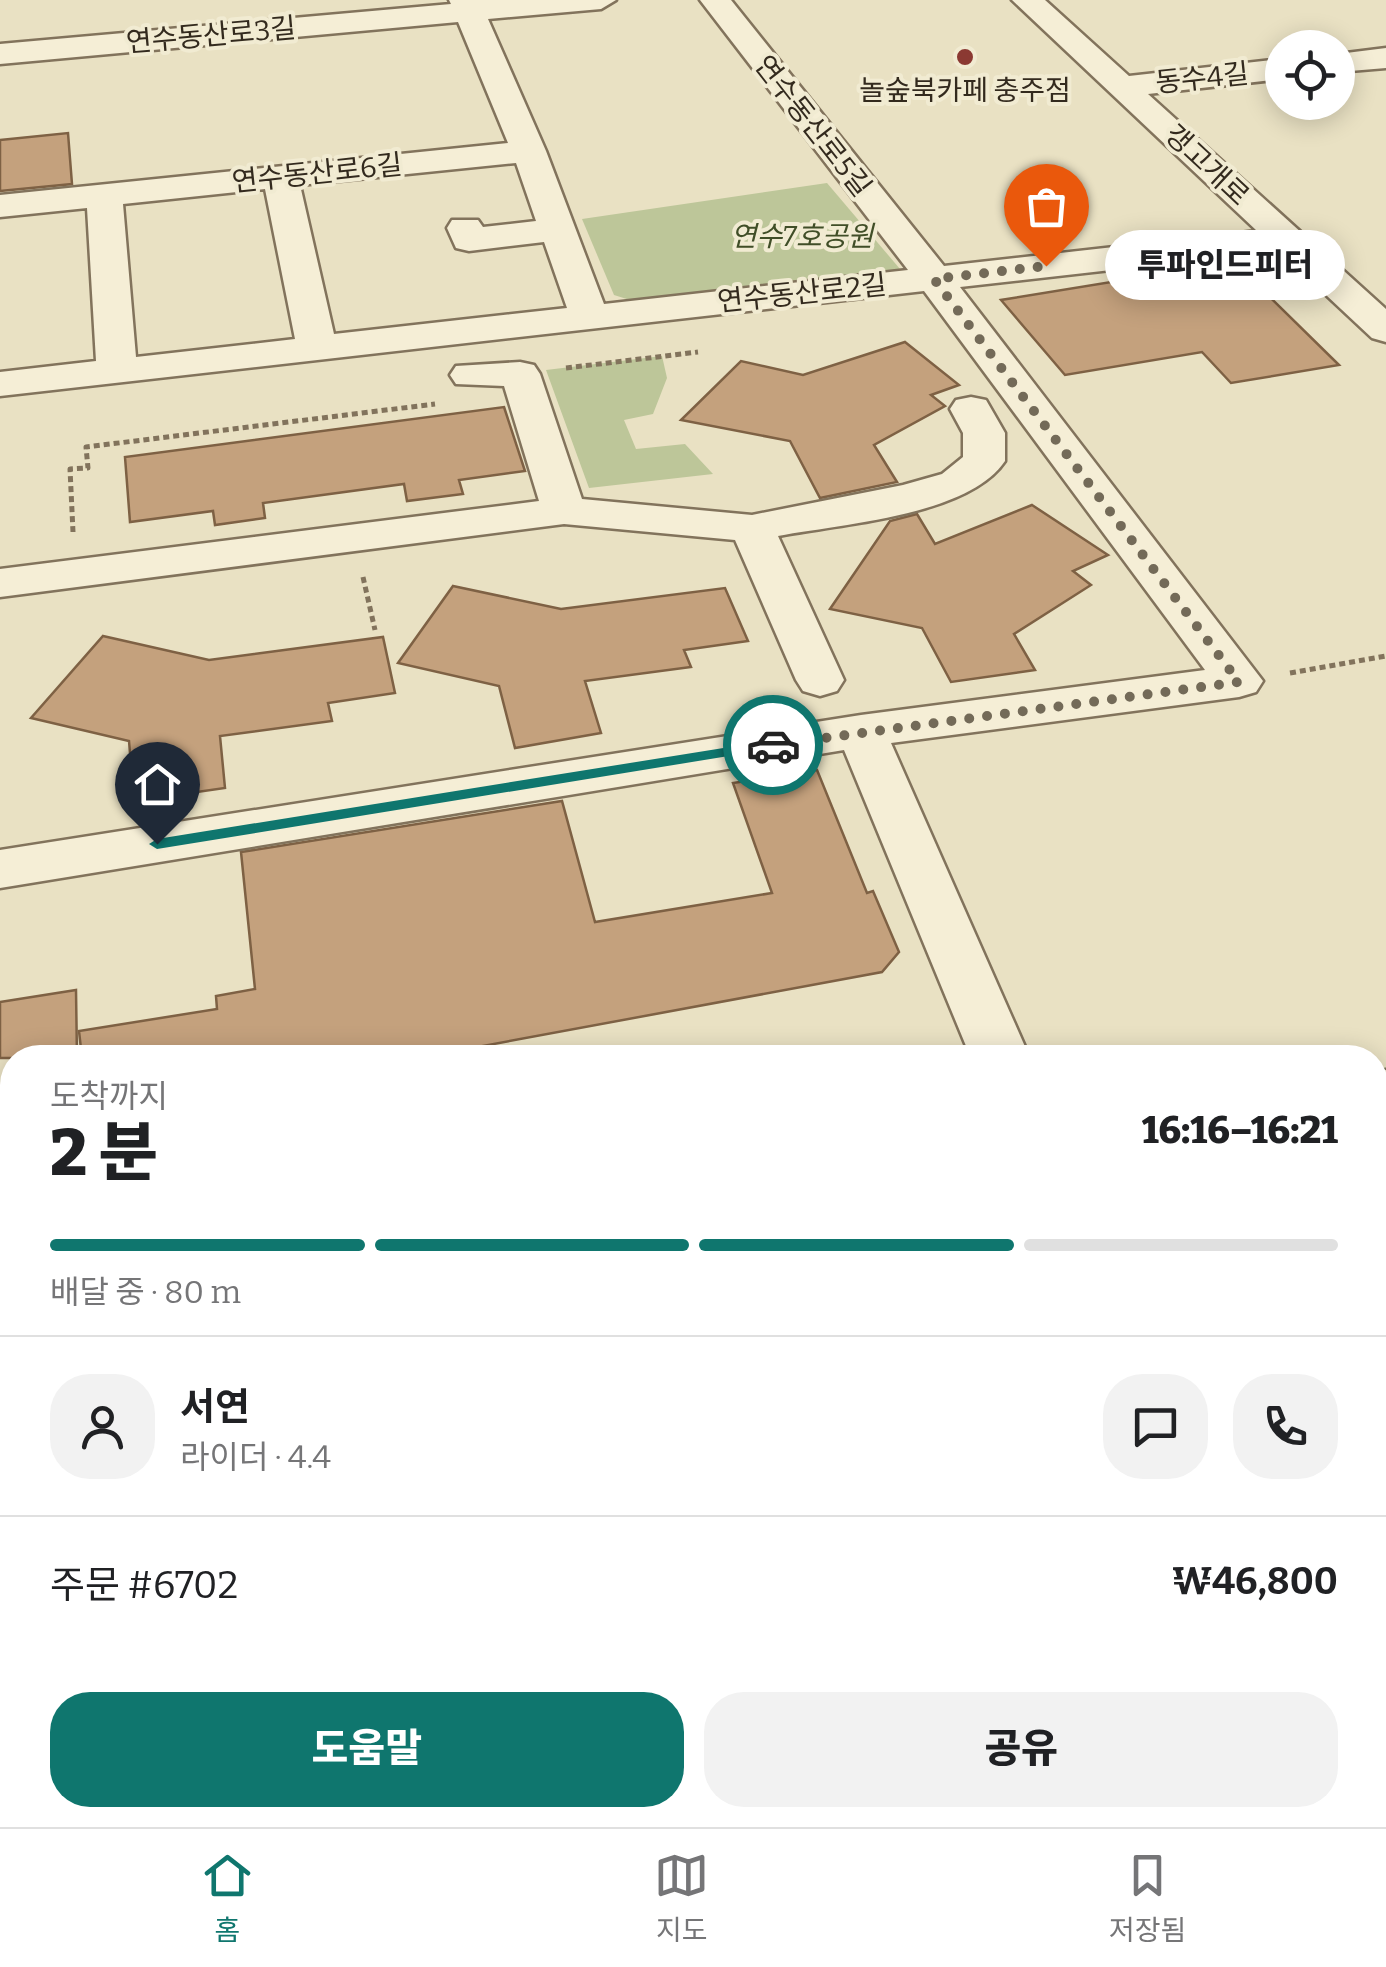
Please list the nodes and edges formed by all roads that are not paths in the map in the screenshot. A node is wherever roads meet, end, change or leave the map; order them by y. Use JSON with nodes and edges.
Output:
{"nodes":[{"id":1,"x":601,"y":0,"type":"edge"},
{"id":2,"x":715,"y":0,"type":"edge"},
{"id":3,"x":1026,"y":0,"type":"edge"},
{"id":4,"x":467,"y":6,"type":"edge"},
{"id":5,"x":0,"y":54,"type":"edge"},
{"id":6,"x":1386,"y":58,"type":"edge"},
{"id":7,"x":1355,"y":61,"type":"edge"},
{"id":8,"x":1265,"y":71,"type":"edge"},
{"id":9,"x":1122,"y":87,"type":"junction"},
{"id":10,"x":529,"y":151,"type":"junction"},
{"id":11,"x":280,"y":176,"type":"junction"},
{"id":12,"x":104,"y":195,"type":"junction"},
{"id":13,"x":0,"y":206,"type":"edge"},
{"id":14,"x":465,"y":228,"type":"dead end"},
{"id":15,"x":558,"y":230,"type":"junction"},
{"id":16,"x":1288,"y":239,"type":"junction"},
{"id":17,"x":934,"y":279,"type":"junction"},
{"id":18,"x":589,"y":316,"type":"junction"},
{"id":19,"x":1386,"y":330,"type":"edge"},
{"id":20,"x":317,"y":347,"type":"junction"},
{"id":21,"x":117,"y":370,"type":"junction"},
{"id":22,"x":470,"y":376,"type":"dead end"},
{"id":23,"x":0,"y":384,"type":"edge"},
{"id":24,"x":971,"y":409,"type":"dead end"},
{"id":25,"x":564,"y":511,"type":"junction"},
{"id":26,"x":752,"y":528,"type":"junction"},
{"id":27,"x":0,"y":584,"type":"edge"},
{"id":28,"x":820,"y":680,"type":"dead end"},
{"id":29,"x":862,"y":730,"type":"junction"},
{"id":30,"x":0,"y":869,"type":"edge"},
{"id":31,"x":995,"y":1045,"type":"edge"}],
"edges":[{"from":1,"to":4,"type":"street","name":"연수동산로3길"},
{"from":2,"to":17,"type":"street","name":"연수동산로5길"},
{"from":3,"to":9,"type":"street","name":"갱고개로"},
{"from":4,"to":5,"type":"street","name":"연수동산로3길"},
{"from":4,"to":10,"type":"street"},
{"from":6,"to":7,"type":"street"},
{"from":8,"to":9,"type":"street","name":"동수4길"},
{"from":9,"to":16,"type":"street","name":"갱고개로"},
{"from":10,"to":11,"type":"street","name":"연수동산로6길"},
{"from":10,"to":15,"type":"street"},
{"from":11,"to":12,"type":"street","name":"연수동산로6길"},
{"from":11,"to":20,"type":"street"},
{"from":12,"to":13,"type":"street","name":"연수동산로6길"},
{"from":12,"to":21,"type":"street"},
{"from":14,"to":15,"type":"street"},
{"from":15,"to":18,"type":"street"},
{"from":16,"to":17,"type":"street","name":"연수동산로2길"},
{"from":16,"to":19,"type":"street","name":"갱고개로"},
{"from":17,"to":18,"type":"street","name":"연수동산로2길"},
{"from":17,"to":29,"type":"street","name":"연수동산로5길"},
{"from":18,"to":20,"type":"street","name":"연수동산로2길"},
{"from":20,"to":21,"type":"street","name":"연수동산로2길"},
{"from":21,"to":23,"type":"street","name":"연수동산로2길"},
{"from":22,"to":25,"type":"street"},
{"from":24,"to":26,"type":"street"},
{"from":25,"to":26,"type":"street"},
{"from":25,"to":27,"type":"street"},
{"from":26,"to":28,"type":"street"},
{"from":29,"to":30,"type":"street"},
{"from":29,"to":31,"type":"street"}]}
